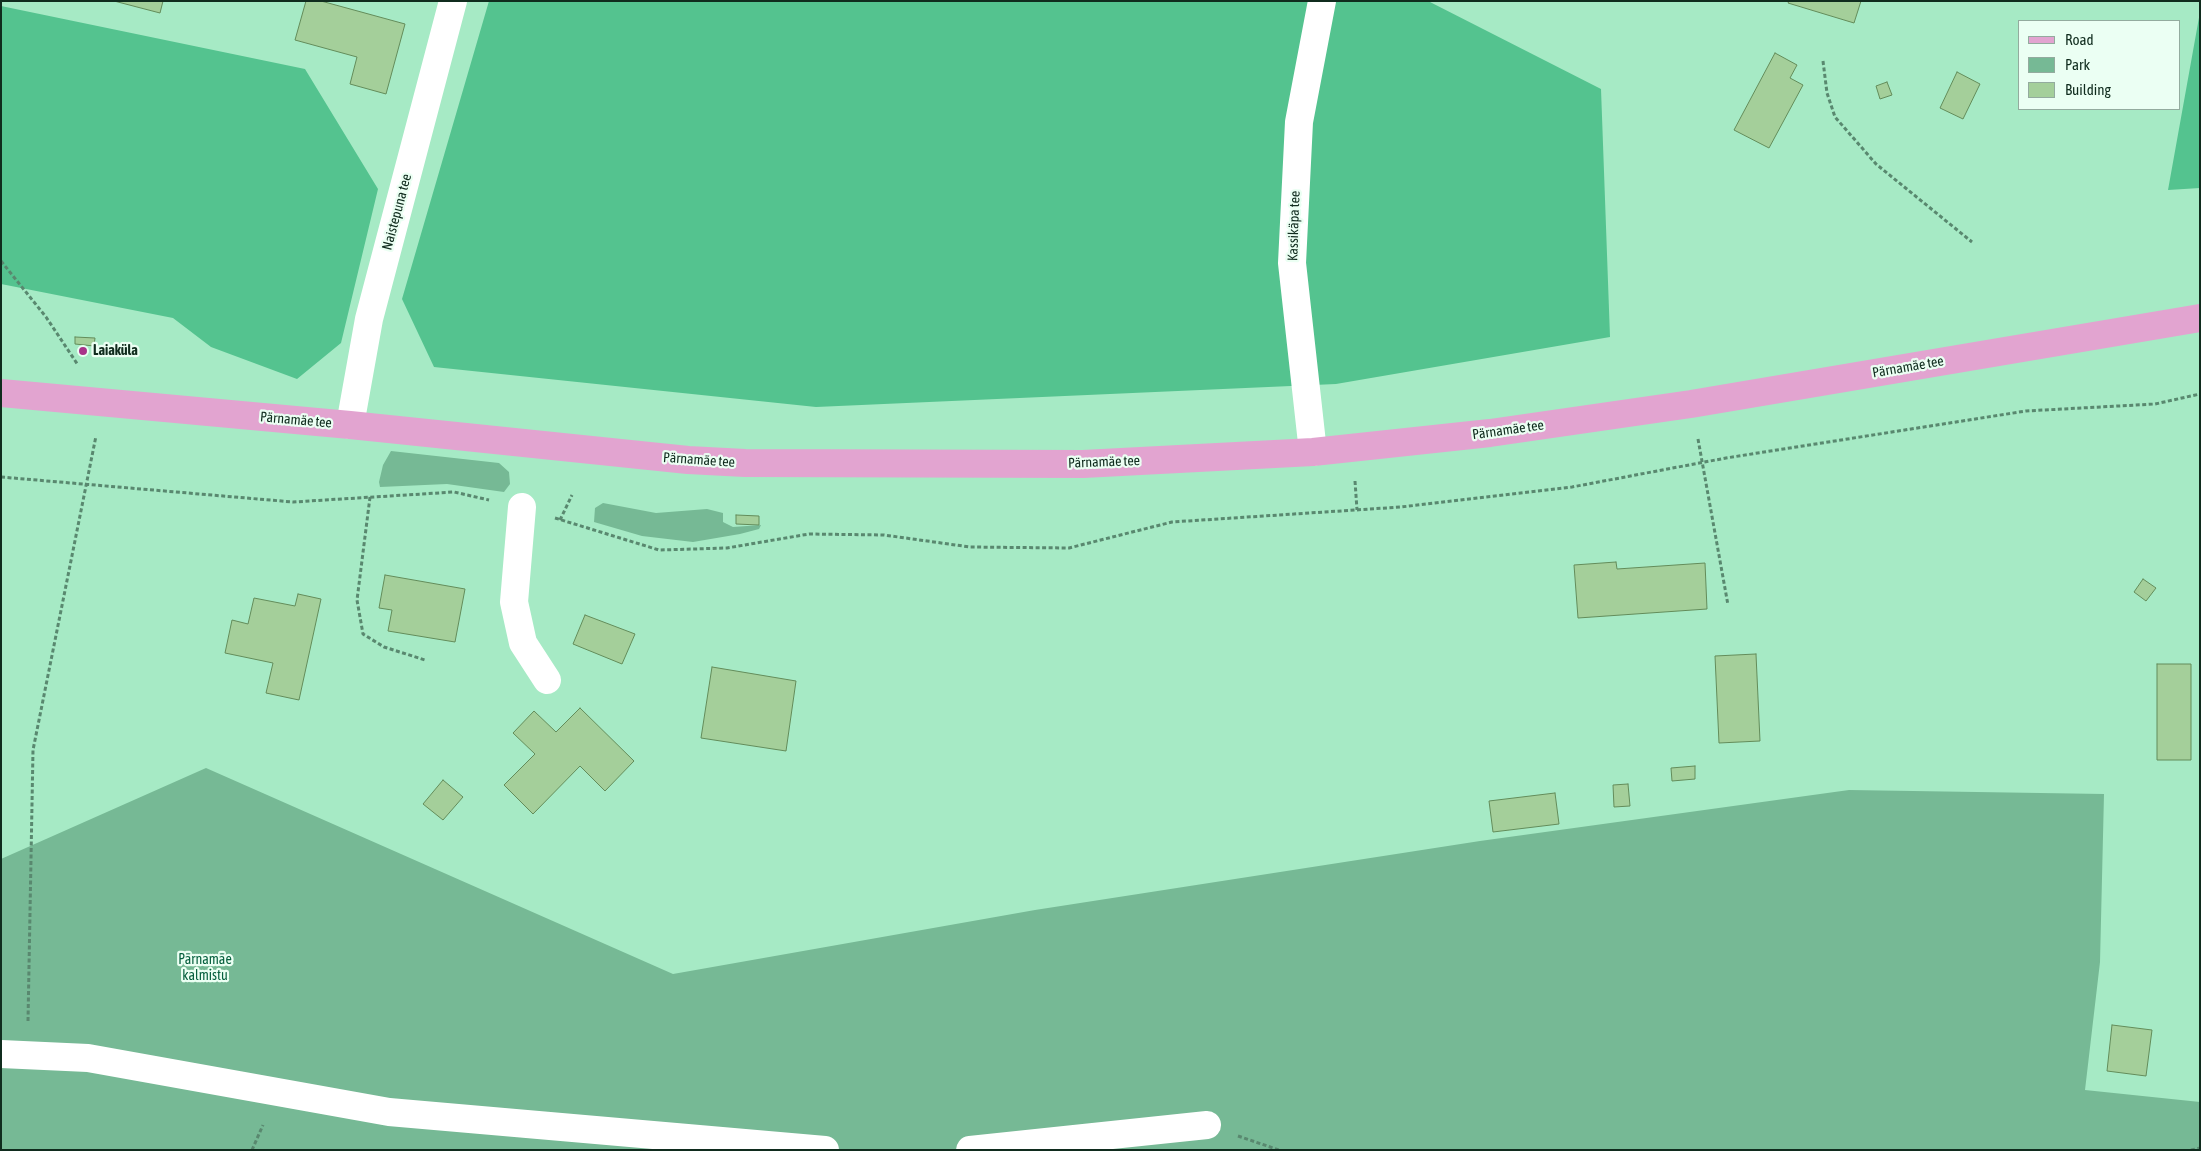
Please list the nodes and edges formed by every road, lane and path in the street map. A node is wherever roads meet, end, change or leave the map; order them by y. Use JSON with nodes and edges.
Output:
{"nodes":[{"id":1,"x":453,"y":1,"type":"edge"},
{"id":2,"x":1322,"y":1,"type":"edge"},
{"id":3,"x":1823,"y":61,"type":"dead end"},
{"id":4,"x":1972,"y":242,"type":"dead end"},
{"id":5,"x":1,"y":261,"type":"edge"},
{"id":6,"x":2200,"y":318,"type":"edge"},
{"id":7,"x":1,"y":393,"type":"edge"},
{"id":8,"x":102,"y":403,"type":"junction"},
{"id":9,"x":1692,"y":404,"type":"junction"},
{"id":10,"x":350,"y":425,"type":"junction"},
{"id":11,"x":1313,"y":452,"type":"junction"},
{"id":12,"x":572,"y":495,"type":"dead end"},
{"id":13,"x":370,"y":497,"type":"dead end"},
{"id":14,"x":522,"y":507,"type":"dead end"},
{"id":15,"x":560,"y":520,"type":"dead end"},
{"id":16,"x":1728,"y":605,"type":"dead end"},
{"id":17,"x":425,"y":660,"type":"dead end"},
{"id":18,"x":547,"y":680,"type":"dead end"},
{"id":19,"x":14,"y":1055,"type":"edge"},
{"id":20,"x":1206,"y":1125,"type":"joint"},
{"id":21,"x":2200,"y":1148,"type":"edge"},
{"id":22,"x":825,"y":1150,"type":"edge"},
{"id":23,"x":970,"y":1150,"type":"edge"},
{"id":24,"x":1279,"y":1150,"type":"edge"},
{"id":25,"x":2192,"y":1150,"type":"edge"}],
"edges":[{"from":1,"to":10,"type":"street","name":"Naistepuna tee"},
{"from":2,"to":11,"type":"street","name":"Kassikäpa tee"},
{"from":3,"to":4,"type":"path"},
{"from":5,"to":8,"type":"path"},
{"from":6,"to":9,"type":"main road","name":"Pärnamäe tee"},
{"from":7,"to":8,"type":"main road","name":"Pärnamäe tee"},
{"from":8,"to":10,"type":"main road","name":"Pärnamäe tee"},
{"from":8,"to":19,"type":"path"},
{"from":9,"to":11,"type":"main road","name":"Pärnamäe tee"},
{"from":9,"to":16,"type":"path"},
{"from":10,"to":11,"type":"main road","name":"Pärnamäe tee"},
{"from":12,"to":15,"type":"path"},
{"from":13,"to":17,"type":"path"},
{"from":14,"to":18,"type":"street"},
{"from":19,"to":22,"type":"street"},
{"from":20,"to":23,"type":"street"},
{"from":20,"to":24,"type":"path"},
{"from":21,"to":25,"type":"path"}]}
